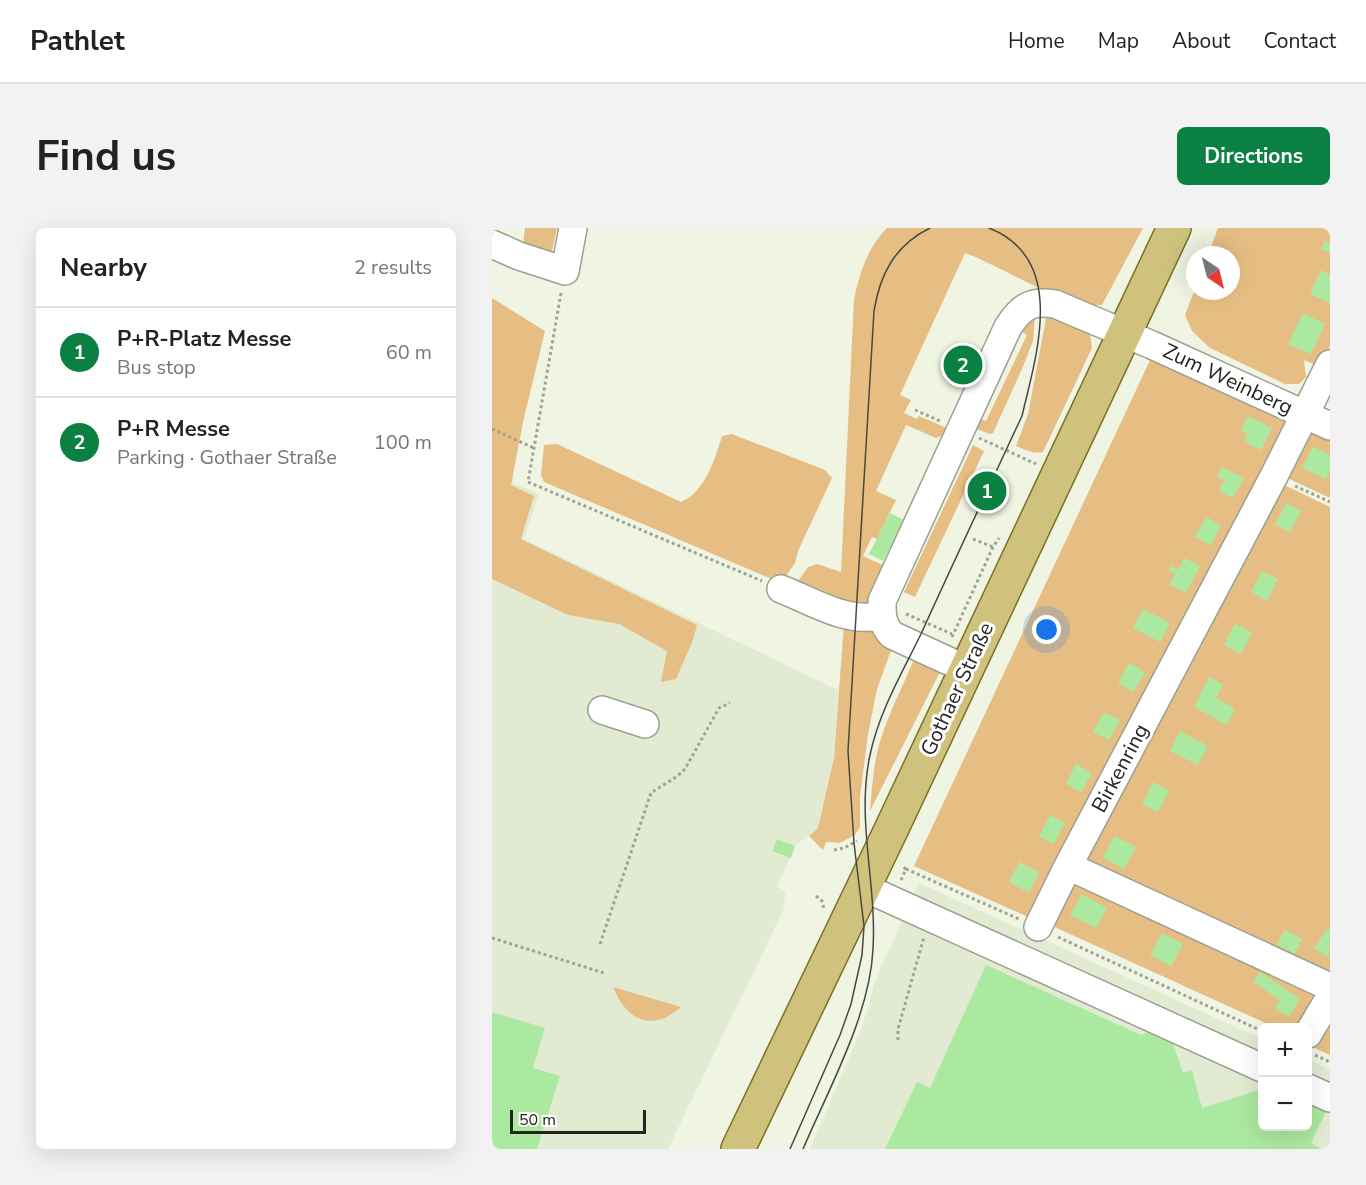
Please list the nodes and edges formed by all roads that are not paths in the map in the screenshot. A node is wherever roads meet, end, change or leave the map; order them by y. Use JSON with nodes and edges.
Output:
{"nodes":[{"id":1,"x":573,"y":228,"type":"edge"},
{"id":2,"x":1174,"y":228,"type":"edge"},
{"id":3,"x":492,"y":244,"type":"edge"},
{"id":4,"x":1126,"y":333,"type":"junction"},
{"id":5,"x":1330,"y":364,"type":"edge"},
{"id":6,"x":1305,"y":414,"type":"junction"},
{"id":7,"x":1330,"y":426,"type":"edge"},
{"id":8,"x":780,"y":589,"type":"road end"},
{"id":9,"x":882,"y":616,"type":"junction"},
{"id":10,"x":966,"y":669,"type":"junction"},
{"id":11,"x":602,"y":710,"type":"dead end"},
{"id":12,"x":645,"y":724,"type":"dead end"},
{"id":13,"x":1068,"y":866,"type":"junction"},
{"id":14,"x":863,"y":887,"type":"junction"},
{"id":15,"x":1038,"y":927,"type":"road end"},
{"id":16,"x":1330,"y":987,"type":"edge"},
{"id":17,"x":1330,"y":997,"type":"edge"},
{"id":18,"x":1312,"y":1027,"type":"edge"},
{"id":19,"x":1258,"y":1066,"type":"edge"},
{"id":20,"x":1312,"y":1090,"type":"edge"},
{"id":21,"x":1330,"y":1098,"type":"edge"},
{"id":22,"x":738,"y":1149,"type":"edge"}],
"edges":[{"from":1,"to":3,"type":"street"},
{"from":2,"to":4,"type":"main road","name":"Gothaer Straße"},
{"from":4,"to":6,"type":"street","name":"Zum Weinberg"},
{"from":4,"to":9,"type":"street","name":"Zum Weinberg"},
{"from":4,"to":10,"type":"main road","name":"Gothaer Straße"},
{"from":5,"to":6,"type":"street","name":"Birkenring"},
{"from":6,"to":7,"type":"street","name":"Zum Weinberg"},
{"from":6,"to":13,"type":"street","name":"Birkenring"},
{"from":8,"to":9,"type":"street"},
{"from":9,"to":10,"type":"street"},
{"from":10,"to":14,"type":"main road","name":"Gothaer Straße"},
{"from":11,"to":12,"type":"street"},
{"from":13,"to":15,"type":"street","name":"Birkenring"},
{"from":13,"to":16,"type":"street"},
{"from":14,"to":19,"type":"street"},
{"from":14,"to":22,"type":"main road","name":"Gothaer Straße"},
{"from":17,"to":18,"type":"street"},
{"from":20,"to":21,"type":"street"}]}
